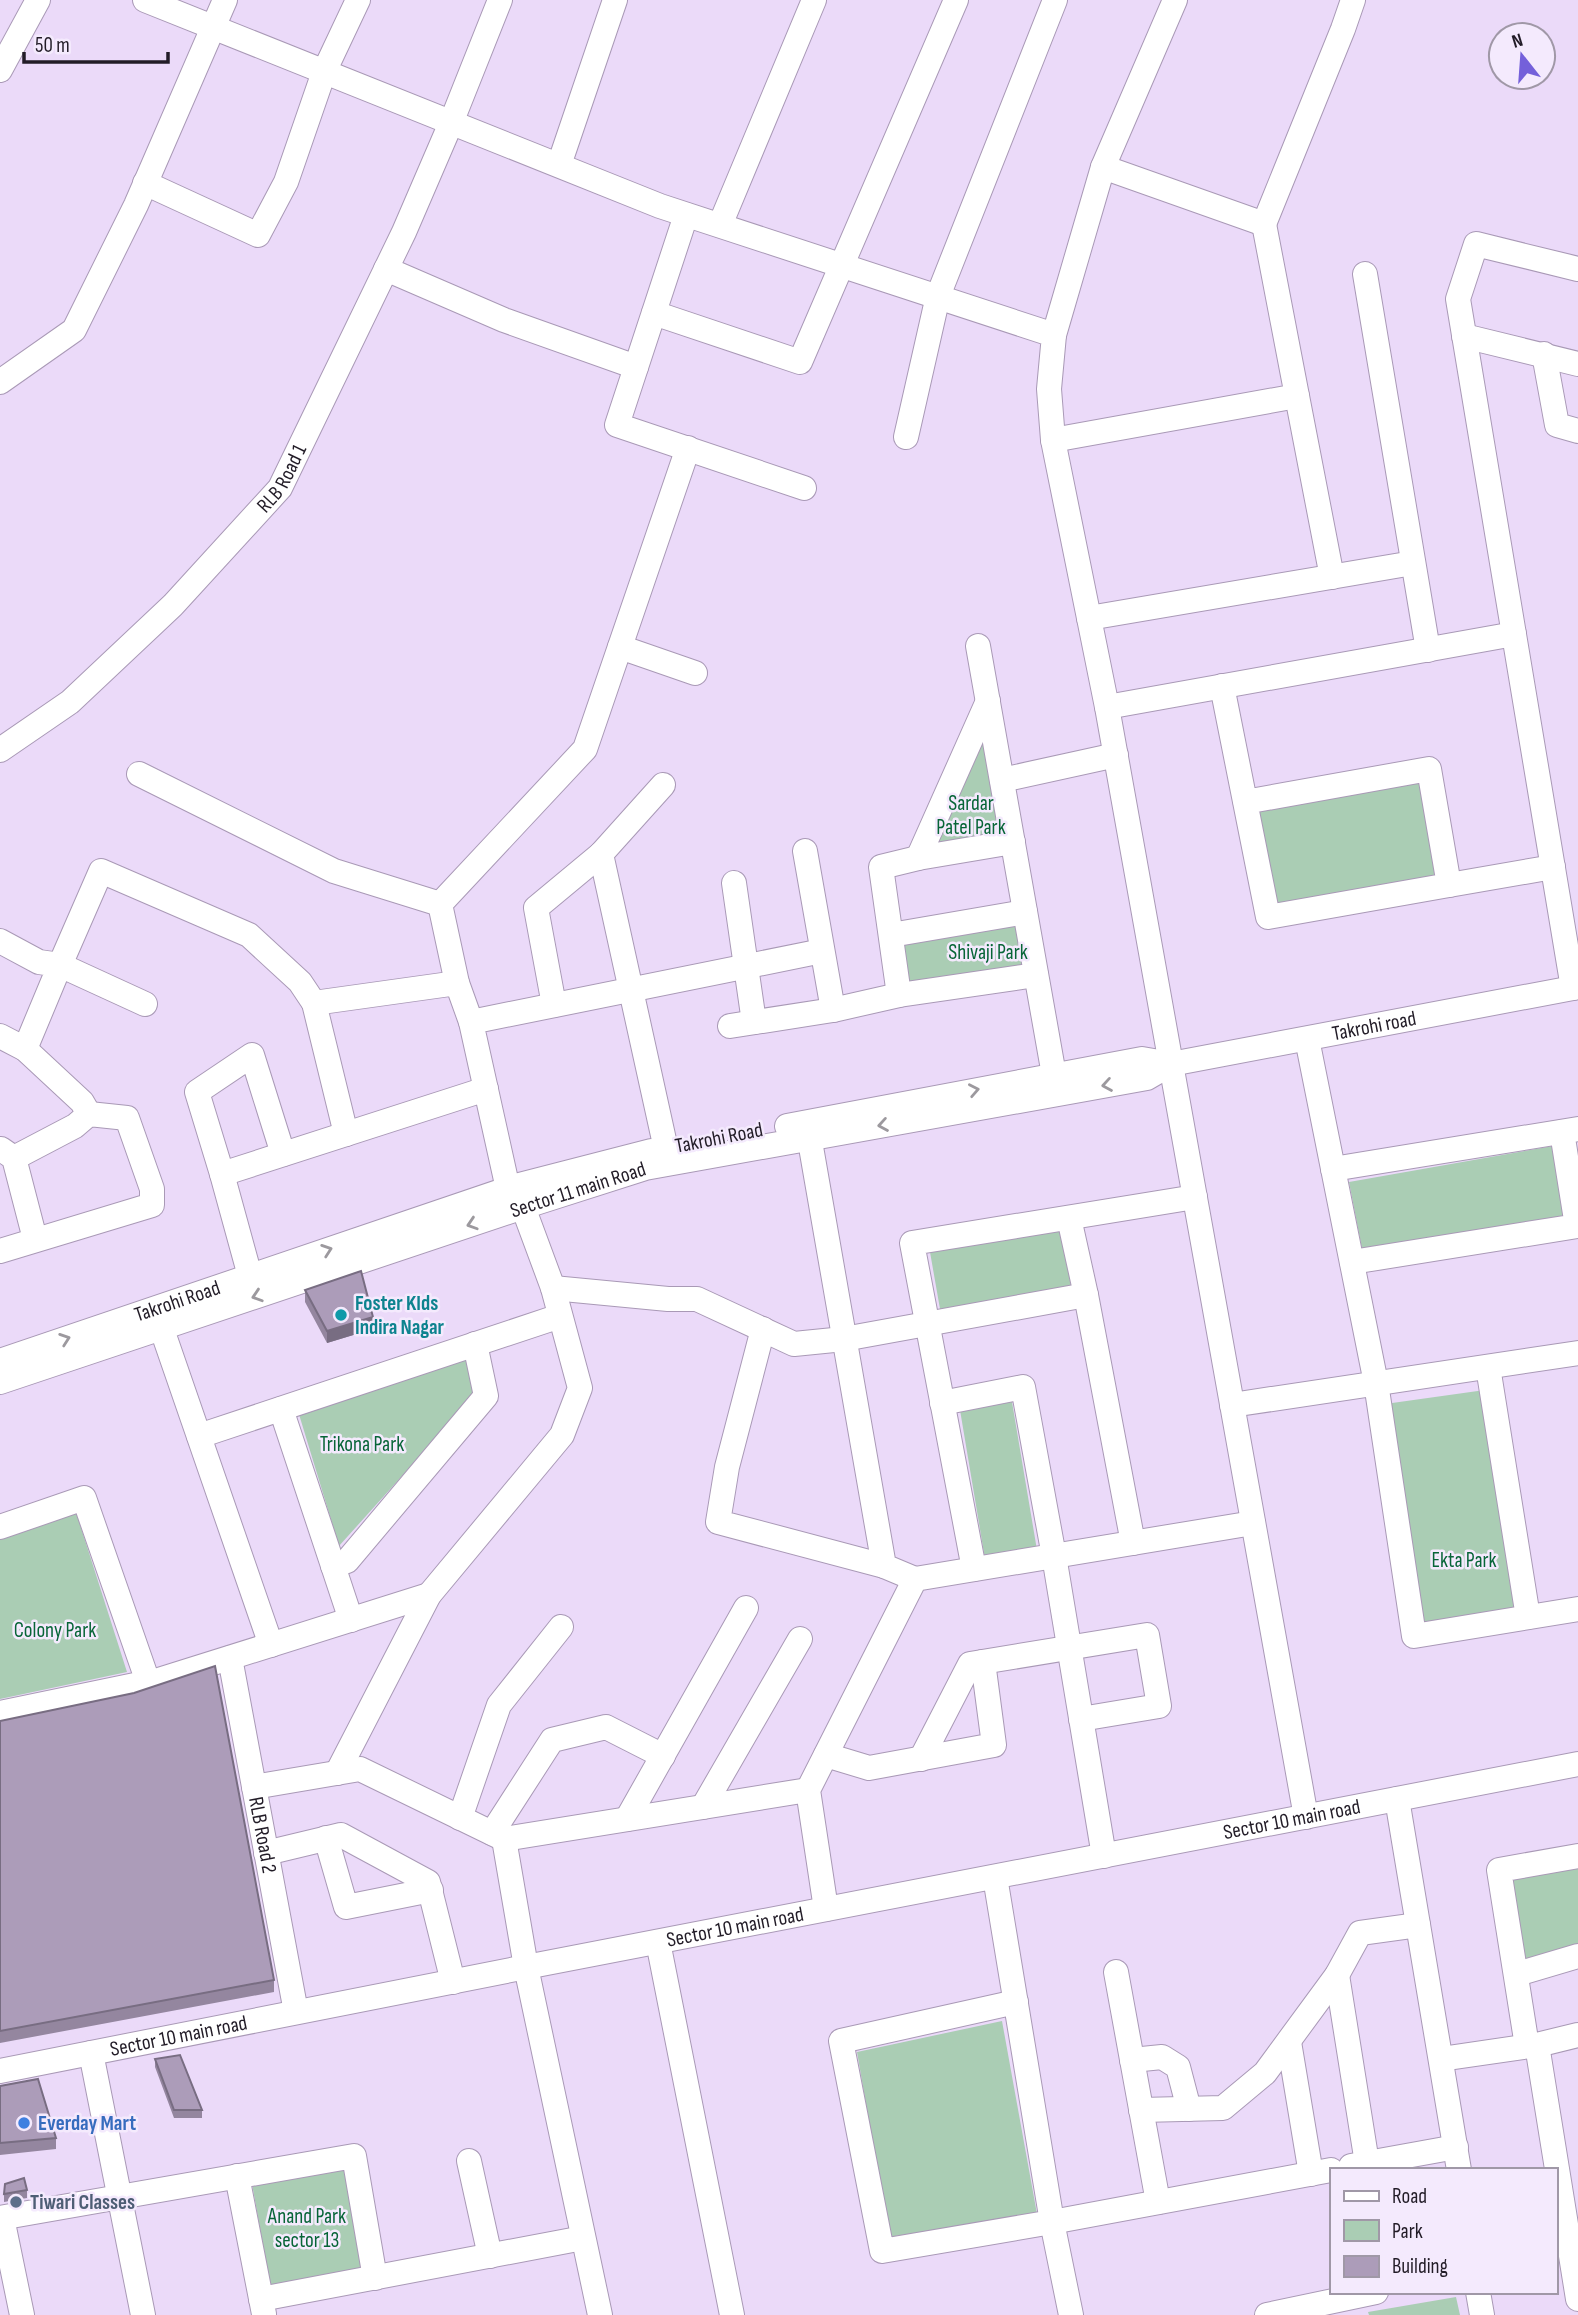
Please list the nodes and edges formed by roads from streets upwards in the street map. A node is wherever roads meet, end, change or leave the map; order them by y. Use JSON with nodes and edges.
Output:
{"nodes":[{"id":1,"x":38,"y":0,"type":"edge"},
{"id":2,"x":145,"y":0,"type":"edge"},
{"id":3,"x":225,"y":0,"type":"edge"},
{"id":4,"x":358,"y":0,"type":"edge"},
{"id":5,"x":500,"y":0,"type":"edge"},
{"id":6,"x":615,"y":0,"type":"edge"},
{"id":7,"x":814,"y":0,"type":"edge"},
{"id":8,"x":956,"y":0,"type":"edge"},
{"id":9,"x":1055,"y":0,"type":"edge"},
{"id":10,"x":1175,"y":0,"type":"edge"},
{"id":11,"x":1350,"y":1,"type":"edge"},
{"id":12,"x":213,"y":28,"type":"junction"},
{"id":13,"x":0,"y":70,"type":"edge"},
{"id":14,"x":324,"y":72,"type":"junction"},
{"id":15,"x":451,"y":123,"type":"junction"},
{"id":16,"x":559,"y":166,"type":"junction"},
{"id":17,"x":1103,"y":167,"type":"junction"},
{"id":18,"x":145,"y":183,"type":"junction"},
{"id":19,"x":686,"y":215,"type":"junction"},
{"id":20,"x":1264,"y":224,"type":"junction"},
{"id":21,"x":720,"y":225,"type":"junction"},
{"id":22,"x":841,"y":265,"type":"junction"},
{"id":23,"x":386,"y":269,"type":"junction"},
{"id":24,"x":1578,"y":269,"type":"edge"},
{"id":25,"x":1365,"y":274,"type":"dead end"},
{"id":26,"x":938,"y":296,"type":"junction"},
{"id":27,"x":654,"y":313,"type":"junction"},
{"id":28,"x":1054,"y":334,"type":"junction"},
{"id":29,"x":1464,"y":336,"type":"junction"},
{"id":30,"x":1544,"y":354,"type":"junction"},
{"id":31,"x":1578,"y":363,"type":"edge"},
{"id":32,"x":636,"y":367,"type":"junction"},
{"id":33,"x":0,"y":382,"type":"edge"},
{"id":34,"x":1297,"y":397,"type":"junction"},
{"id":35,"x":1578,"y":431,"type":"edge"},
{"id":36,"x":905,"y":437,"type":"dead end"},
{"id":37,"x":1053,"y":440,"type":"junction"},
{"id":38,"x":688,"y":448,"type":"junction"},
{"id":39,"x":804,"y":488,"type":"dead end"},
{"id":40,"x":1413,"y":563,"type":"junction"},
{"id":41,"x":1332,"y":576,"type":"junction"},
{"id":42,"x":1089,"y":618,"type":"junction"},
{"id":43,"x":1514,"y":634,"type":"junction"},
{"id":44,"x":978,"y":646,"type":"dead end"},
{"id":45,"x":620,"y":647,"type":"junction"},
{"id":46,"x":1428,"y":650,"type":"junction"},
{"id":47,"x":695,"y":673,"type":"dead end"},
{"id":48,"x":1222,"y":686,"type":"junction"},
{"id":49,"x":988,"y":701,"type":"junction"},
{"id":50,"x":1107,"y":707,"type":"junction"},
{"id":51,"x":0,"y":750,"type":"edge"},
{"id":52,"x":1116,"y":755,"type":"junction"},
{"id":53,"x":139,"y":774,"type":"dead end"},
{"id":54,"x":1002,"y":780,"type":"junction"},
{"id":55,"x":663,"y":785,"type":"dead end"},
{"id":56,"x":1245,"y":802,"type":"junction"},
{"id":57,"x":1013,"y":842,"type":"junction"},
{"id":58,"x":804,"y":851,"type":"dead end"},
{"id":59,"x":601,"y":854,"type":"junction"},
{"id":60,"x":918,"y":858,"type":"junction"},
{"id":61,"x":1553,"y":867,"type":"junction"},
{"id":62,"x":734,"y":883,"type":"dead end"},
{"id":63,"x":1449,"y":885,"type":"junction"},
{"id":64,"x":440,"y":904,"type":"junction"},
{"id":65,"x":1025,"y":912,"type":"junction"},
{"id":66,"x":891,"y":935,"type":"junction"},
{"id":67,"x":0,"y":941,"type":"edge"},
{"id":68,"x":822,"y":951,"type":"junction"},
{"id":69,"x":60,"y":965,"type":"junction"},
{"id":70,"x":745,"y":966,"type":"junction"},
{"id":71,"x":1036,"y":975,"type":"junction"},
{"id":72,"x":457,"y":983,"type":"junction"},
{"id":73,"x":1576,"y":988,"type":"edge"},
{"id":74,"x":630,"y":990,"type":"junction"},
{"id":75,"x":899,"y":995,"type":"junction"},
{"id":76,"x":314,"y":1003,"type":"junction"},
{"id":77,"x":145,"y":1004,"type":"dead end"},
{"id":78,"x":554,"y":1005,"type":"junction"},
{"id":79,"x":833,"y":1010,"type":"junction"},
{"id":80,"x":471,"y":1021,"type":"junction"},
{"id":81,"x":0,"y":1036,"type":"edge"},
{"id":82,"x":1307,"y":1039,"type":"junction"},
{"id":83,"x":25,"y":1049,"type":"junction"},
{"id":84,"x":1171,"y":1064,"type":"junction"},
{"id":85,"x":1054,"y":1075,"type":"junction"},
{"id":86,"x":486,"y":1089,"type":"junction"},
{"id":87,"x":89,"y":1114,"type":"junction"},
{"id":88,"x":808,"y":1130,"type":"junction"},
{"id":89,"x":1570,"y":1130,"type":"edge"},
{"id":90,"x":346,"y":1134,"type":"junction"},
{"id":91,"x":666,"y":1149,"type":"junction"},
{"id":92,"x":7,"y":1153,"type":"edge"},
{"id":93,"x":283,"y":1154,"type":"junction"},
{"id":94,"x":1333,"y":1170,"type":"junction"},
{"id":95,"x":222,"y":1174,"type":"junction"},
{"id":96,"x":1195,"y":1197,"type":"junction"},
{"id":97,"x":516,"y":1198,"type":"junction"},
{"id":98,"x":1069,"y":1218,"type":"junction"},
{"id":99,"x":35,"y":1239,"type":"junction"},
{"id":100,"x":0,"y":1251,"type":"edge"},
{"id":101,"x":1352,"y":1262,"type":"junction"},
{"id":102,"x":250,"y":1276,"type":"junction"},
{"id":103,"x":553,"y":1288,"type":"junction"},
{"id":104,"x":1086,"y":1295,"type":"junction"},
{"id":105,"x":560,"y":1316,"type":"junction"},
{"id":106,"x":158,"y":1318,"type":"junction"},
{"id":107,"x":927,"y":1324,"type":"junction"},
{"id":108,"x":763,"y":1329,"type":"junction"},
{"id":109,"x":844,"y":1339,"type":"junction"},
{"id":110,"x":475,"y":1344,"type":"junction"},
{"id":111,"x":1578,"y":1353,"type":"edge"},
{"id":112,"x":0,"y":1361,"type":"edge"},
{"id":113,"x":1488,"y":1367,"type":"junction"},
{"id":114,"x":0,"y":1382,"type":"edge"},
{"id":115,"x":1376,"y":1383,"type":"junction"},
{"id":116,"x":942,"y":1403,"type":"junction"},
{"id":117,"x":1232,"y":1405,"type":"junction"},
{"id":118,"x":281,"y":1409,"type":"junction"},
{"id":119,"x":199,"y":1436,"type":"junction"},
{"id":120,"x":1253,"y":1523,"type":"junction"},
{"id":121,"x":0,"y":1527,"type":"edge"},
{"id":122,"x":1133,"y":1543,"type":"junction"},
{"id":123,"x":1054,"y":1556,"type":"junction"},
{"id":124,"x":333,"y":1566,"type":"junction"},
{"id":125,"x":884,"y":1566,"type":"junction"},
{"id":126,"x":974,"y":1569,"type":"junction"},
{"id":127,"x":915,"y":1579,"type":"junction"},
{"id":128,"x":429,"y":1595,"type":"junction"},
{"id":129,"x":746,"y":1608,"type":"dead end"},
{"id":130,"x":1578,"y":1609,"type":"edge"},
{"id":131,"x":1528,"y":1617,"type":"junction"},
{"id":132,"x":351,"y":1620,"type":"junction"},
{"id":133,"x":561,"y":1627,"type":"dead end"},
{"id":134,"x":800,"y":1639,"type":"dead end"},
{"id":135,"x":271,"y":1645,"type":"junction"},
{"id":136,"x":1069,"y":1647,"type":"junction"},
{"id":137,"x":230,"y":1658,"type":"junction"},
{"id":138,"x":983,"y":1662,"type":"junction"},
{"id":139,"x":148,"y":1682,"type":"junction"},
{"id":140,"x":0,"y":1713,"type":"edge"},
{"id":141,"x":1081,"y":1719,"type":"junction"},
{"id":142,"x":826,"y":1755,"type":"junction"},
{"id":143,"x":663,"y":1756,"type":"junction"},
{"id":144,"x":921,"y":1759,"type":"junction"},
{"id":145,"x":1578,"y":1764,"type":"edge"},
{"id":146,"x":337,"y":1773,"type":"junction"},
{"id":147,"x":254,"y":1787,"type":"junction"},
{"id":148,"x":808,"y":1790,"type":"junction"},
{"id":149,"x":1397,"y":1799,"type":"junction"},
{"id":150,"x":703,"y":1807,"type":"junction"},
{"id":151,"x":1306,"y":1817,"type":"junction"},
{"id":152,"x":460,"y":1818,"type":"junction"},
{"id":153,"x":627,"y":1819,"type":"junction"},
{"id":154,"x":498,"y":1836,"type":"junction"},
{"id":155,"x":327,"y":1838,"type":"junction"},
{"id":156,"x":266,"y":1853,"type":"junction"},
{"id":157,"x":1104,"y":1856,"type":"junction"},
{"id":158,"x":1578,"y":1856,"type":"edge"},
{"id":159,"x":995,"y":1877,"type":"junction"},
{"id":160,"x":431,"y":1890,"type":"junction"},
{"id":161,"x":826,"y":1909,"type":"junction"},
{"id":162,"x":1418,"y":1924,"type":"junction"},
{"id":163,"x":658,"y":1942,"type":"junction"},
{"id":164,"x":1578,"y":1956,"type":"edge"},
{"id":165,"x":526,"y":1967,"type":"junction"},
{"id":166,"x":1116,"y":1972,"type":"dead end"},
{"id":167,"x":1517,"y":1974,"type":"junction"},
{"id":168,"x":1337,"y":1975,"type":"junction"},
{"id":169,"x":453,"y":1982,"type":"junction"},
{"id":170,"x":1016,"y":2003,"type":"junction"},
{"id":171,"x":296,"y":2012,"type":"junction"},
{"id":172,"x":1578,"y":2035,"type":"edge"},
{"id":173,"x":1289,"y":2042,"type":"junction"},
{"id":174,"x":1532,"y":2045,"type":"junction"},
{"id":175,"x":91,"y":2053,"type":"junction"},
{"id":176,"x":1441,"y":2059,"type":"junction"},
{"id":177,"x":1132,"y":2060,"type":"junction"},
{"id":178,"x":0,"y":2071,"type":"edge"},
{"id":179,"x":1189,"y":2109,"type":"junction"},
{"id":180,"x":1142,"y":2110,"type":"junction"},
{"id":181,"x":1457,"y":2158,"type":"edge"},
{"id":182,"x":469,"y":2161,"type":"dead end"},
{"id":183,"x":1367,"y":2163,"type":"junction"},
{"id":184,"x":1341,"y":2168,"type":"edge"},
{"id":185,"x":1554,"y":2168,"type":"edge"},
{"id":186,"x":1325,"y":2171,"type":"edge"},
{"id":187,"x":237,"y":2176,"type":"junction"},
{"id":188,"x":1557,"y":2183,"type":"edge"},
{"id":189,"x":120,"y":2197,"type":"junction"},
{"id":190,"x":1158,"y":2202,"type":"junction"},
{"id":191,"x":1,"y":2218,"type":"edge"},
{"id":192,"x":1052,"y":2222,"type":"junction"},
{"id":193,"x":583,"y":2238,"type":"junction"},
{"id":194,"x":490,"y":2256,"type":"junction"},
{"id":195,"x":375,"y":2278,"type":"junction"},
{"id":196,"x":1367,"y":2294,"type":"edge"},
{"id":197,"x":1478,"y":2294,"type":"edge"},
{"id":198,"x":1578,"y":2299,"type":"edge"},
{"id":199,"x":263,"y":2307,"type":"edge"},
{"id":200,"x":22,"y":2315,"type":"edge"},
{"id":201,"x":143,"y":2315,"type":"edge"},
{"id":202,"x":600,"y":2315,"type":"edge"},
{"id":203,"x":732,"y":2315,"type":"edge"},
{"id":204,"x":1071,"y":2315,"type":"edge"},
{"id":205,"x":1267,"y":2315,"type":"edge"},
{"id":206,"x":1482,"y":2315,"type":"edge"}],
"edges":[{"from":1,"to":13,"type":"street"},
{"from":2,"to":12,"type":"street"},
{"from":3,"to":12,"type":"street"},
{"from":4,"to":14,"type":"street"},
{"from":5,"to":15,"type":"street","name":"RLB Road 1"},
{"from":6,"to":16,"type":"street"},
{"from":7,"to":21,"type":"street"},
{"from":8,"to":22,"type":"street"},
{"from":9,"to":26,"type":"street"},
{"from":10,"to":17,"type":"street"},
{"from":11,"to":20,"type":"street"},
{"from":12,"to":14,"type":"street"},
{"from":12,"to":18,"type":"street"},
{"from":14,"to":15,"type":"street"},
{"from":14,"to":18,"type":"street"},
{"from":15,"to":16,"type":"street"},
{"from":15,"to":23,"type":"street","name":"RLB Road 1"},
{"from":16,"to":19,"type":"street"},
{"from":17,"to":20,"type":"street"},
{"from":17,"to":28,"type":"street"},
{"from":18,"to":33,"type":"street"},
{"from":19,"to":21,"type":"street"},
{"from":19,"to":27,"type":"street"},
{"from":20,"to":34,"type":"street"},
{"from":21,"to":22,"type":"street"},
{"from":22,"to":26,"type":"street"},
{"from":22,"to":27,"type":"street"},
{"from":23,"to":32,"type":"street"},
{"from":23,"to":51,"type":"street","name":"RLB Road 1"},
{"from":24,"to":29,"type":"street"},
{"from":25,"to":40,"type":"street"},
{"from":26,"to":28,"type":"street"},
{"from":26,"to":36,"type":"street"},
{"from":27,"to":32,"type":"street"},
{"from":28,"to":37,"type":"street"},
{"from":29,"to":30,"type":"street"},
{"from":29,"to":43,"type":"street"},
{"from":30,"to":31,"type":"street"},
{"from":30,"to":35,"type":"street"},
{"from":32,"to":38,"type":"street"},
{"from":34,"to":37,"type":"street"},
{"from":34,"to":41,"type":"street"},
{"from":37,"to":42,"type":"street"},
{"from":38,"to":39,"type":"street"},
{"from":38,"to":45,"type":"street"},
{"from":40,"to":41,"type":"street"},
{"from":40,"to":46,"type":"street"},
{"from":41,"to":42,"type":"street"},
{"from":42,"to":50,"type":"street"},
{"from":43,"to":46,"type":"street"},
{"from":43,"to":61,"type":"street"},
{"from":44,"to":49,"type":"street"},
{"from":45,"to":47,"type":"street"},
{"from":45,"to":64,"type":"street"},
{"from":46,"to":48,"type":"street"},
{"from":48,"to":50,"type":"street"},
{"from":48,"to":56,"type":"street"},
{"from":49,"to":54,"type":"street"},
{"from":49,"to":60,"type":"street"},
{"from":50,"to":52,"type":"street"},
{"from":52,"to":54,"type":"street"},
{"from":52,"to":84,"type":"street"},
{"from":53,"to":64,"type":"street"},
{"from":54,"to":57,"type":"street"},
{"from":55,"to":59,"type":"street"},
{"from":56,"to":63,"type":"street"},
{"from":56,"to":63,"type":"street"},
{"from":57,"to":60,"type":"street"},
{"from":57,"to":65,"type":"street"},
{"from":58,"to":68,"type":"street"},
{"from":59,"to":74,"type":"street"},
{"from":59,"to":78,"type":"street"},
{"from":60,"to":66,"type":"street"},
{"from":61,"to":63,"type":"street"},
{"from":61,"to":73,"type":"street"},
{"from":62,"to":70,"type":"street"},
{"from":64,"to":72,"type":"street"},
{"from":65,"to":66,"type":"street"},
{"from":65,"to":71,"type":"street"},
{"from":66,"to":75,"type":"street"},
{"from":67,"to":69,"type":"street"},
{"from":68,"to":70,"type":"street"},
{"from":68,"to":79,"type":"street"},
{"from":69,"to":76,"type":"street"},
{"from":69,"to":77,"type":"street"},
{"from":69,"to":83,"type":"street"},
{"from":70,"to":74,"type":"street"},
{"from":70,"to":79,"type":"street"},
{"from":71,"to":75,"type":"street"},
{"from":71,"to":85,"type":"street"},
{"from":72,"to":76,"type":"street"},
{"from":72,"to":80,"type":"street"},
{"from":73,"to":82,"type":"street","name":"Takrohi road"},
{"from":74,"to":78,"type":"street"},
{"from":74,"to":91,"type":"street"},
{"from":75,"to":79,"type":"street"},
{"from":76,"to":90,"type":"street"},
{"from":78,"to":80,"type":"street"},
{"from":80,"to":86,"type":"street"},
{"from":81,"to":83,"type":"street"},
{"from":82,"to":84,"type":"street","name":"Takrohi road"},
{"from":82,"to":94,"type":"street"},
{"from":83,"to":87,"type":"street"},
{"from":84,"to":85,"type":"street","name":"Takrohi Road"},
{"from":84,"to":88,"type":"street","name":"Sector 11 main Road","one_way":true},
{"from":84,"to":96,"type":"street"},
{"from":88,"to":85,"type":"street","name":"Takrohi Road","one_way":true},
{"from":86,"to":90,"type":"street"},
{"from":86,"to":97,"type":"street"},
{"from":87,"to":92,"type":"street"},
{"from":87,"to":99,"type":"street"},
{"from":88,"to":91,"type":"street","name":"Takrohi Road"},
{"from":88,"to":97,"type":"street","name":"Sector 11 main Road"},
{"from":88,"to":109,"type":"street"},
{"from":89,"to":94,"type":"street"},
{"from":89,"to":101,"type":"street"},
{"from":90,"to":93,"type":"street"},
{"from":91,"to":97,"type":"street","name":"Takrohi Road"},
{"from":92,"to":99,"type":"street"},
{"from":93,"to":95,"type":"street"},
{"from":93,"to":95,"type":"street"},
{"from":94,"to":101,"type":"street"},
{"from":95,"to":102,"type":"street"},
{"from":96,"to":98,"type":"street"},
{"from":96,"to":117,"type":"street"},
{"from":102,"to":97,"type":"street","name":"Takrohi Road","one_way":true},
{"from":97,"to":103,"type":"street"},
{"from":97,"to":106,"type":"street","name":"Sector 11 main Road","one_way":true},
{"from":98,"to":104,"type":"street"},
{"from":98,"to":107,"type":"street"},
{"from":99,"to":100,"type":"street"},
{"from":101,"to":115,"type":"street"},
{"from":102,"to":106,"type":"street","name":"Takrohi Road"},
{"from":103,"to":105,"type":"street"},
{"from":103,"to":108,"type":"street"},
{"from":104,"to":107,"type":"street"},
{"from":104,"to":122,"type":"street"},
{"from":105,"to":110,"type":"street"},
{"from":105,"to":128,"type":"street"},
{"from":112,"to":106,"type":"street","name":"Takrohi Road","one_way":true},
{"from":106,"to":114,"type":"street","name":"Sector 11 main Road"},
{"from":106,"to":119,"type":"street"},
{"from":107,"to":109,"type":"street"},
{"from":107,"to":116,"type":"street"},
{"from":108,"to":109,"type":"street"},
{"from":108,"to":125,"type":"street"},
{"from":109,"to":125,"type":"street"},
{"from":110,"to":118,"type":"street"},
{"from":110,"to":124,"type":"street"},
{"from":111,"to":113,"type":"street"},
{"from":113,"to":115,"type":"street"},
{"from":113,"to":131,"type":"street"},
{"from":115,"to":117,"type":"street"},
{"from":115,"to":131,"type":"street"},
{"from":116,"to":123,"type":"street"},
{"from":116,"to":126,"type":"street"},
{"from":117,"to":120,"type":"street"},
{"from":118,"to":119,"type":"street"},
{"from":118,"to":124,"type":"street"},
{"from":119,"to":135,"type":"street"},
{"from":120,"to":122,"type":"street"},
{"from":120,"to":151,"type":"street"},
{"from":121,"to":139,"type":"street"},
{"from":122,"to":123,"type":"street"},
{"from":123,"to":126,"type":"street"},
{"from":123,"to":136,"type":"street"},
{"from":124,"to":132,"type":"street"},
{"from":125,"to":127,"type":"street"},
{"from":126,"to":127,"type":"street"},
{"from":127,"to":142,"type":"street"},
{"from":128,"to":132,"type":"street"},
{"from":128,"to":146,"type":"street"},
{"from":129,"to":143,"type":"street"},
{"from":130,"to":131,"type":"street"},
{"from":132,"to":135,"type":"street"},
{"from":133,"to":152,"type":"street"},
{"from":134,"to":150,"type":"street"},
{"from":135,"to":137,"type":"street"},
{"from":136,"to":138,"type":"street"},
{"from":136,"to":141,"type":"street"},
{"from":136,"to":141,"type":"street"},
{"from":137,"to":139,"type":"street"},
{"from":137,"to":147,"type":"street","name":"RLB Road 2"},
{"from":138,"to":144,"type":"street"},
{"from":138,"to":144,"type":"street"},
{"from":139,"to":140,"type":"street"},
{"from":141,"to":157,"type":"street"},
{"from":142,"to":144,"type":"street"},
{"from":142,"to":148,"type":"street"},
{"from":143,"to":153,"type":"street"},
{"from":143,"to":154,"type":"street"},
{"from":145,"to":149,"type":"street","name":"Sector 10 main road"},
{"from":146,"to":147,"type":"street"},
{"from":146,"to":152,"type":"street"},
{"from":147,"to":156,"type":"street","name":"RLB Road 2"},
{"from":148,"to":150,"type":"street"},
{"from":148,"to":161,"type":"street"},
{"from":149,"to":151,"type":"street","name":"Sector 10 main road"},
{"from":149,"to":162,"type":"street"},
{"from":150,"to":153,"type":"street"},
{"from":151,"to":157,"type":"street","name":"Sector 10 main road"},
{"from":152,"to":154,"type":"street"},
{"from":153,"to":154,"type":"street"},
{"from":154,"to":165,"type":"street"},
{"from":155,"to":156,"type":"street"},
{"from":155,"to":160,"type":"street"},
{"from":155,"to":160,"type":"street"},
{"from":156,"to":171,"type":"street","name":"RLB Road 2"},
{"from":157,"to":159,"type":"street","name":"Sector 10 main road"},
{"from":158,"to":167,"type":"street"},
{"from":159,"to":161,"type":"street","name":"Sector 10 main road"},
{"from":159,"to":170,"type":"street"},
{"from":160,"to":169,"type":"street"},
{"from":161,"to":163,"type":"street","name":"Sector 10 main road"},
{"from":162,"to":168,"type":"street"},
{"from":162,"to":176,"type":"street"},
{"from":163,"to":165,"type":"street","name":"Sector 10 main road"},
{"from":163,"to":203,"type":"street"},
{"from":164,"to":167,"type":"street"},
{"from":165,"to":169,"type":"street","name":"Sector 10 main road"},
{"from":165,"to":193,"type":"street"},
{"from":166,"to":177,"type":"street"},
{"from":167,"to":174,"type":"street"},
{"from":168,"to":173,"type":"street"},
{"from":168,"to":183,"type":"street"},
{"from":169,"to":171,"type":"street","name":"Sector 10 main road"},
{"from":170,"to":192,"type":"street"},
{"from":170,"to":192,"type":"street"},
{"from":171,"to":175,"type":"street","name":"Sector 10 main road"},
{"from":172,"to":174,"type":"street"},
{"from":173,"to":179,"type":"street"},
{"from":173,"to":186,"type":"street"},
{"from":174,"to":176,"type":"street"},
{"from":174,"to":185,"type":"street"},
{"from":175,"to":178,"type":"street","name":"Sector 10 main road"},
{"from":175,"to":189,"type":"street"},
{"from":176,"to":181,"type":"street"},
{"from":177,"to":179,"type":"street"},
{"from":177,"to":180,"type":"street"},
{"from":179,"to":180,"type":"street"},
{"from":180,"to":190,"type":"street"},
{"from":181,"to":183,"type":"street"},
{"from":182,"to":194,"type":"street"},
{"from":183,"to":184,"type":"street"},
{"from":186,"to":190,"type":"street"},
{"from":187,"to":189,"type":"street"},
{"from":187,"to":195,"type":"street"},
{"from":187,"to":199,"type":"street"},
{"from":188,"to":198,"type":"street"},
{"from":189,"to":191,"type":"street"},
{"from":189,"to":201,"type":"street"},
{"from":190,"to":192,"type":"street"},
{"from":191,"to":200,"type":"street"},
{"from":192,"to":204,"type":"street"},
{"from":193,"to":194,"type":"street"},
{"from":193,"to":202,"type":"street"},
{"from":194,"to":195,"type":"street"},
{"from":195,"to":199,"type":"street"},
{"from":196,"to":205,"type":"street"},
{"from":197,"to":206,"type":"street"}]}
